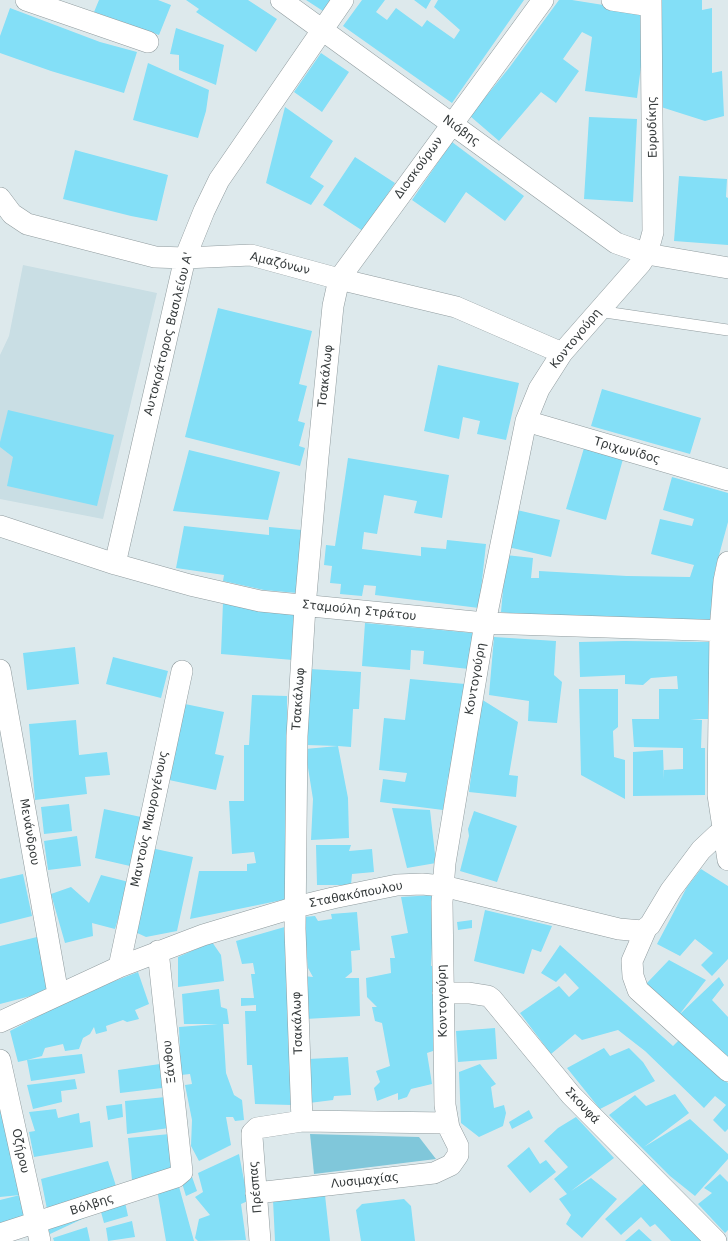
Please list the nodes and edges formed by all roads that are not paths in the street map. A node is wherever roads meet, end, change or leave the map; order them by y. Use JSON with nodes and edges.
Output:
{"nodes":[{"id":1,"x":26,"y":0,"type":"edge"},
{"id":2,"x":281,"y":0,"type":"edge"},
{"id":3,"x":343,"y":0,"type":"edge"},
{"id":4,"x":543,"y":0,"type":"edge"},
{"id":5,"x":612,"y":0,"type":"edge"},
{"id":6,"x":651,"y":3,"type":"edge"},
{"id":7,"x":322,"y":30,"type":"junction"},
{"id":8,"x":148,"y":42,"type":"dead end"},
{"id":9,"x":451,"y":124,"type":"junction"},
{"id":10,"x":0,"y":198,"type":"edge"},
{"id":11,"x":647,"y":254,"type":"junction"},
{"id":12,"x":185,"y":258,"type":"junction"},
{"id":13,"x":728,"y":268,"type":"edge"},
{"id":14,"x":339,"y":279,"type":"junction"},
{"id":15,"x":598,"y":311,"type":"junction"},
{"id":16,"x":728,"y":330,"type":"edge"},
{"id":17,"x":562,"y":353,"type":"junction"},
{"id":18,"x":526,"y":421,"type":"junction"},
{"id":19,"x":728,"y":480,"type":"edge"},
{"id":20,"x":0,"y":526,"type":"edge"},
{"id":21,"x":728,"y":562,"type":"edge"},
{"id":22,"x":115,"y":564,"type":"junction"},
{"id":23,"x":305,"y":607,"type":"junction"},
{"id":24,"x":485,"y":624,"type":"junction"},
{"id":25,"x":724,"y":631,"type":"edge"},
{"id":26,"x":0,"y":670,"type":"edge"},
{"id":27,"x":182,"y":671,"type":"dead end"},
{"id":28,"x":725,"y":830,"type":"edge"},
{"id":29,"x":728,"y":860,"type":"edge"},
{"id":30,"x":443,"y":886,"type":"junction"},
{"id":31,"x":296,"y":907,"type":"junction"},
{"id":32,"x":646,"y":929,"type":"junction"},
{"id":33,"x":158,"y":951,"type":"junction"},
{"id":34,"x":119,"y":967,"type":"junction"},
{"id":35,"x":443,"y":993,"type":"junction"},
{"id":36,"x":58,"y":994,"type":"junction"},
{"id":37,"x":0,"y":1022,"type":"edge"},
{"id":38,"x":0,"y":1060,"type":"edge"},
{"id":39,"x":728,"y":1071,"type":"edge"},
{"id":40,"x":302,"y":1121,"type":"junction"},
{"id":41,"x":448,"y":1123,"type":"junction"},
{"id":42,"x":458,"y":1146,"type":"joint"},
{"id":43,"x":182,"y":1172,"type":"joint"},
{"id":44,"x":256,"y":1193,"type":"junction"},
{"id":45,"x":38,"y":1232,"type":"edge"},
{"id":46,"x":0,"y":1234,"type":"edge"},
{"id":47,"x":260,"y":1241,"type":"edge"},
{"id":48,"x":716,"y":1241,"type":"edge"}],
"edges":[{"from":1,"to":8,"type":"street"},
{"from":2,"to":7,"type":"street","name":"Νιόβης"},
{"from":3,"to":7,"type":"street","name":"Αυτοκράτορος Βασιλείου A'"},
{"from":4,"to":9,"type":"street","name":"Διοσκούρων"},
{"from":5,"to":6,"type":"street"},
{"from":6,"to":11,"type":"street","name":"Ευρυδίκης"},
{"from":7,"to":9,"type":"street","name":"Νιόβης"},
{"from":7,"to":12,"type":"street","name":"Αυτοκράτορος Βασιλείου A'"},
{"from":9,"to":11,"type":"street","name":"Νιόβης"},
{"from":9,"to":14,"type":"street","name":"Διοσκούρων"},
{"from":10,"to":12,"type":"street","name":"Αμαζόνων"},
{"from":11,"to":13,"type":"street","name":"Νιόβης"},
{"from":11,"to":15,"type":"street","name":"Κοντογούρη"},
{"from":12,"to":14,"type":"street","name":"Αμαζόνων"},
{"from":12,"to":22,"type":"street","name":"Αυτοκράτορος Βασιλείου A'"},
{"from":14,"to":17,"type":"street","name":"Αμαζόνων"},
{"from":14,"to":23,"type":"street","name":"Τσακάλωφ"},
{"from":15,"to":16,"type":"lane"},
{"from":15,"to":17,"type":"street","name":"Κοντογούρη"},
{"from":17,"to":18,"type":"street","name":"Κοντογούρη"},
{"from":18,"to":19,"type":"street","name":"Τριχωνίδος"},
{"from":18,"to":24,"type":"street","name":"Κοντογούρη"},
{"from":20,"to":22,"type":"street","name":"Σταμούλη Στράτου"},
{"from":21,"to":25,"type":"street"},
{"from":22,"to":23,"type":"street","name":"Σταμούλη Στράτου"},
{"from":23,"to":24,"type":"street","name":"Σταμούλη Στράτου"},
{"from":23,"to":31,"type":"street","name":"Τσακάλωφ"},
{"from":24,"to":25,"type":"street","name":"Σταμούλη Στράτου"},
{"from":24,"to":30,"type":"street","name":"Κοντογούρη"},
{"from":25,"to":28,"type":"street"},
{"from":26,"to":36,"type":"street","name":"Μενάνδρου"},
{"from":27,"to":34,"type":"street","name":"Μαντούς Μαυρογένους"},
{"from":28,"to":29,"type":"street"},
{"from":28,"to":32,"type":"street"},
{"from":30,"to":31,"type":"street","name":"Σταθακόπουλου"},
{"from":30,"to":32,"type":"street","name":"Σταθακόπουλου"},
{"from":30,"to":35,"type":"street","name":"Κοντογούρη"},
{"from":31,"to":33,"type":"street","name":"Σταθακόπουλου"},
{"from":31,"to":40,"type":"street","name":"Τσακάλωφ"},
{"from":32,"to":39,"type":"street"},
{"from":33,"to":34,"type":"street","name":"Σταθακόπουλου"},
{"from":33,"to":43,"type":"street","name":"Ξάνθου"},
{"from":34,"to":36,"type":"street","name":"Σταθακόπουλου"},
{"from":35,"to":41,"type":"street","name":"Κοντογούρη"},
{"from":35,"to":48,"type":"street","name":"Σκουφά"},
{"from":36,"to":37,"type":"street","name":"Σταθακόπουλου"},
{"from":38,"to":45,"type":"street","name":"Οζήρου"},
{"from":40,"to":41,"type":"street"},
{"from":40,"to":44,"type":"street","name":"Πρέσπας"},
{"from":41,"to":42,"type":"street","name":"Κοντογούρη"},
{"from":42,"to":44,"type":"street","name":"Λυσιμαχίας"},
{"from":43,"to":45,"type":"street","name":"Βόλβης"},
{"from":44,"to":47,"type":"street","name":"Πρέσπας"},
{"from":45,"to":46,"type":"street","name":"Βόλβης"}]}
